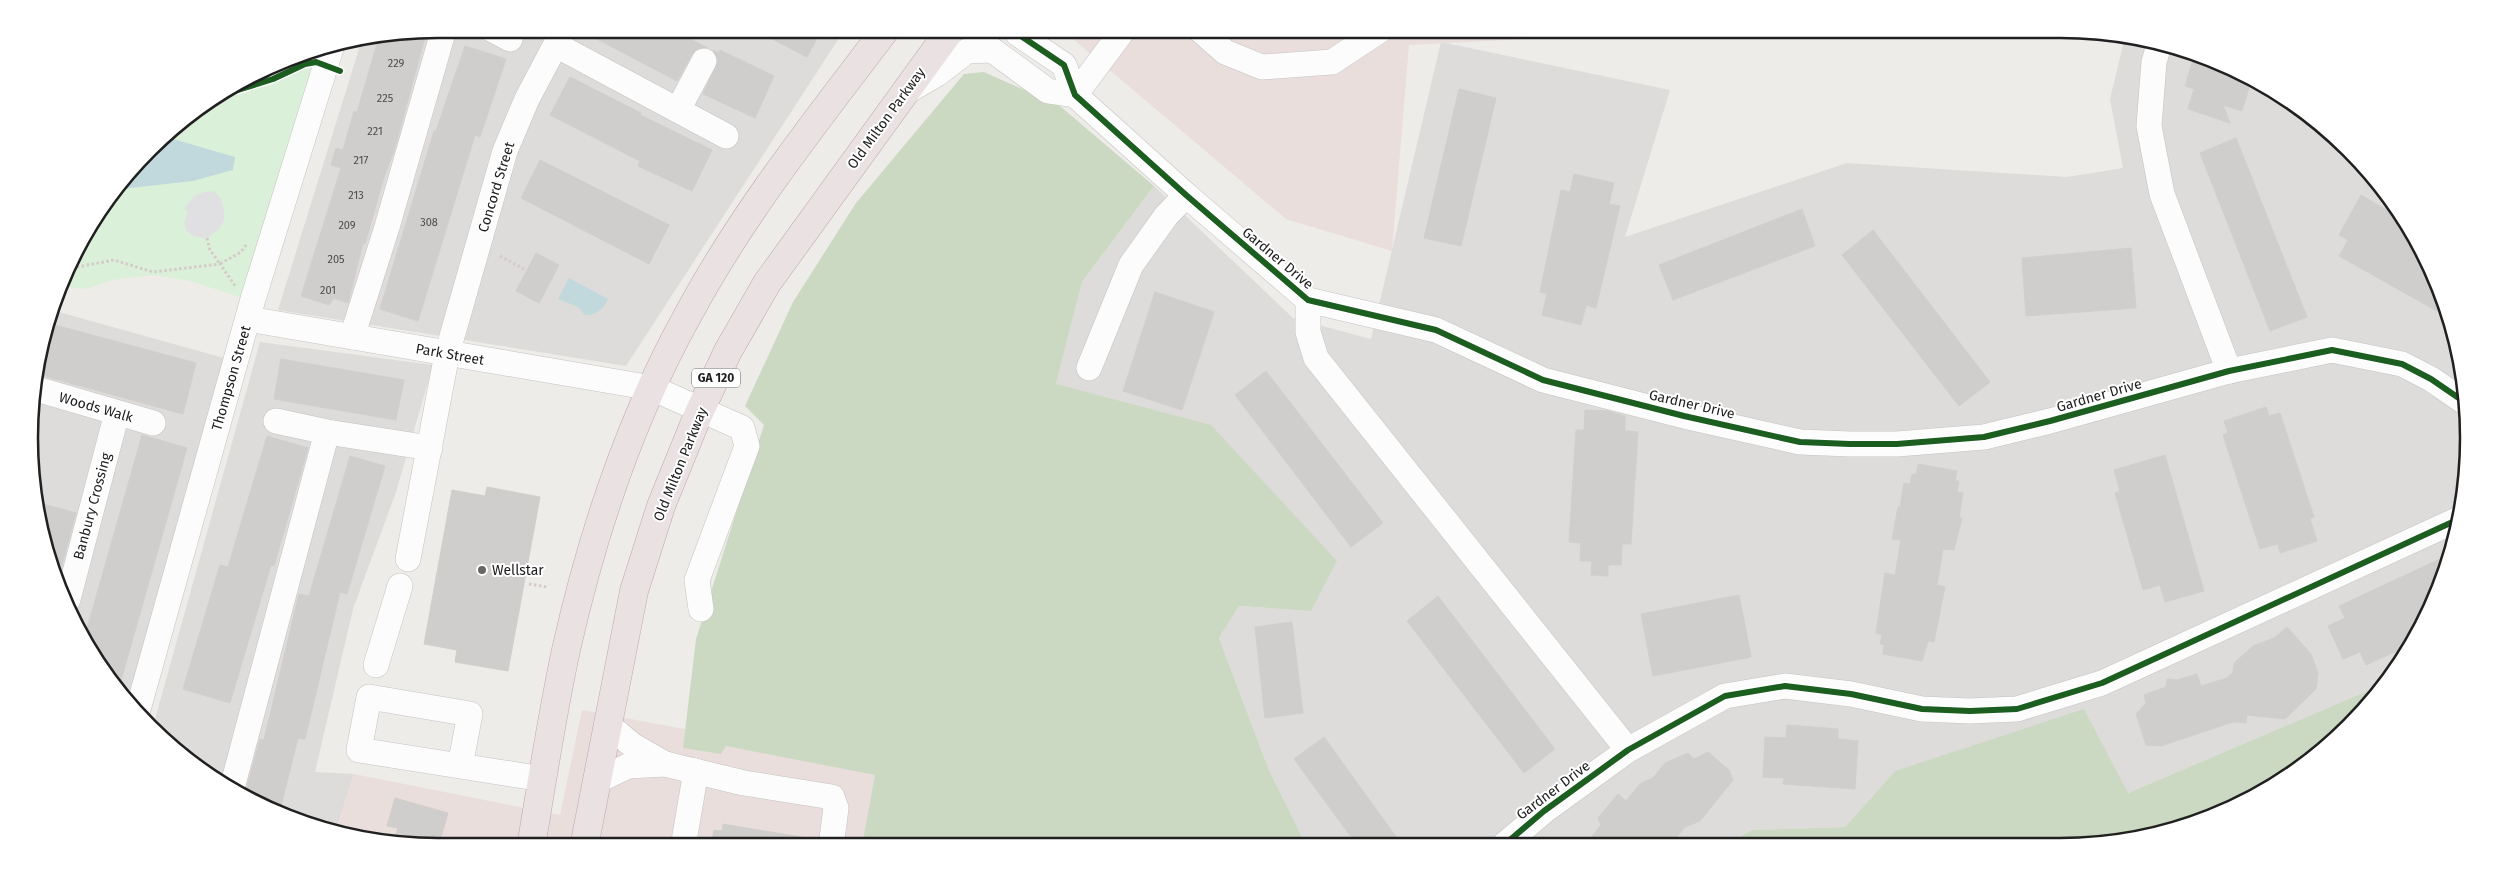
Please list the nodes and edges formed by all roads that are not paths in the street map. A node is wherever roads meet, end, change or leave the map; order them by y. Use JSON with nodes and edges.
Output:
{"nodes":[{"id":1,"x":441,"y":38,"type":"edge"},
{"id":2,"x":559,"y":38,"type":"edge"},
{"id":3,"x":562,"y":38,"type":"edge"},
{"id":4,"x":879,"y":38,"type":"edge"},
{"id":5,"x":944,"y":38,"type":"edge"},
{"id":6,"x":1024,"y":38,"type":"edge"},
{"id":7,"x":1117,"y":38,"type":"edge"},
{"id":8,"x":1209,"y":38,"type":"edge"},
{"id":9,"x":1368,"y":38,"type":"edge"},
{"id":10,"x":2158,"y":50,"type":"edge"},
{"id":11,"x":329,"y":52,"type":"edge"},
{"id":12,"x":704,"y":61,"type":"dead end"},
{"id":13,"x":904,"y":93,"type":"junction"},
{"id":14,"x":1075,"y":95,"type":"junction"},
{"id":15,"x":678,"y":110,"type":"junction"},
{"id":16,"x":726,"y":136,"type":"dead end"},
{"id":17,"x":1186,"y":195,"type":"junction"},
{"id":18,"x":1308,"y":300,"type":"junction"},
{"id":19,"x":251,"y":309,"type":"junction"},
{"id":20,"x":352,"y":337,"type":"junction"},
{"id":21,"x":447,"y":354,"type":"junction"},
{"id":22,"x":1089,"y":368,"type":"dead end"},
{"id":23,"x":2229,"y":371,"type":"junction"},
{"id":24,"x":652,"y":388,"type":"junction"},
{"id":25,"x":40,"y":390,"type":"dead end"},
{"id":26,"x":2458,"y":398,"type":"edge"},
{"id":27,"x":702,"y":408,"type":"junction"},
{"id":28,"x":117,"y":413,"type":"junction"},
{"id":29,"x":276,"y":421,"type":"dead end"},
{"id":30,"x":153,"y":423,"type":"dead end"},
{"id":31,"x":327,"y":432,"type":"junction"},
{"id":32,"x":430,"y":448,"type":"junction"},
{"id":33,"x":2451,"y":523,"type":"edge"},
{"id":34,"x":408,"y":560,"type":"dead end"},
{"id":35,"x":400,"y":586,"type":"dead end"},
{"id":36,"x":69,"y":594,"type":"edge"},
{"id":37,"x":701,"y":609,"type":"dead end"},
{"id":38,"x":376,"y":666,"type":"dead end"},
{"id":39,"x":139,"y":704,"type":"edge"},
{"id":40,"x":607,"y":724,"type":"junction"},
{"id":41,"x":1628,"y":750,"type":"junction"},
{"id":42,"x":665,"y":764,"type":"junction"},
{"id":43,"x":460,"y":766,"type":"dead end"},
{"id":44,"x":696,"y":771,"type":"junction"},
{"id":45,"x":228,"y":779,"type":"edge"},
{"id":46,"x":542,"y":779,"type":"junction"},
{"id":47,"x":597,"y":781,"type":"junction"},
{"id":48,"x":532,"y":838,"type":"edge"},
{"id":49,"x":586,"y":838,"type":"edge"},
{"id":50,"x":685,"y":838,"type":"edge"},
{"id":51,"x":833,"y":838,"type":"edge"},
{"id":52,"x":1512,"y":838,"type":"edge"}],
"edges":[{"from":1,"to":20,"type":"street"},
{"from":2,"to":21,"type":"street","name":"Concord Street"},
{"from":3,"to":15,"type":"street"},
{"from":4,"to":24,"type":"highway"},
{"from":5,"to":13,"type":"highway","name":"Old Milton Parkway","number":"GA 120"},
{"from":6,"to":14,"type":"street","name":"Gardner Drive"},
{"from":7,"to":14,"type":"street"},
{"from":8,"to":9,"type":"street"},
{"from":10,"to":23,"type":"street"},
{"from":11,"to":19,"type":"street","name":"Thompson Street"},
{"from":12,"to":15,"type":"street"},
{"from":13,"to":14,"type":"street"},
{"from":13,"to":27,"type":"highway","name":"Old Milton Parkway","number":"GA 120"},
{"from":14,"to":17,"type":"street","name":"Gardner Drive"},
{"from":15,"to":16,"type":"street"},
{"from":17,"to":18,"type":"street","name":"Gardner Drive"},
{"from":17,"to":22,"type":"street"},
{"from":18,"to":23,"type":"street","name":"Gardner Drive"},
{"from":18,"to":41,"type":"street"},
{"from":19,"to":20,"type":"street","name":"Park Street"},
{"from":19,"to":39,"type":"street","name":"Thompson Street"},
{"from":20,"to":21,"type":"street","name":"Park Street"},
{"from":21,"to":24,"type":"street","name":"Park Street"},
{"from":21,"to":32,"type":"street","name":"Concord Street"},
{"from":23,"to":26,"type":"street","name":"Gardner Drive"},
{"from":24,"to":27,"type":"street","name":"Park Street"},
{"from":24,"to":46,"type":"highway"},
{"from":25,"to":28,"type":"street","name":"Woods Walk"},
{"from":27,"to":37,"type":"street","name":"Park Street"},
{"from":27,"to":40,"type":"highway","name":"Old Milton Parkway","number":"GA 120"},
{"from":28,"to":30,"type":"street","name":"Woods Walk"},
{"from":28,"to":36,"type":"street","name":"Banbury Crossing"},
{"from":29,"to":31,"type":"street"},
{"from":31,"to":32,"type":"street"},
{"from":31,"to":45,"type":"street"},
{"from":32,"to":34,"type":"street","name":"Concord Street"},
{"from":33,"to":41,"type":"street","name":"Gardner Drive"},
{"from":35,"to":38,"type":"street"},
{"from":40,"to":42,"type":"street"},
{"from":40,"to":47,"type":"highway","name":"Old Milton Parkway","number":"GA 120"},
{"from":41,"to":52,"type":"street","name":"Gardner Drive"},
{"from":42,"to":44,"type":"street"},
{"from":42,"to":47,"type":"street"},
{"from":43,"to":46,"type":"street"},
{"from":44,"to":50,"type":"street"},
{"from":44,"to":51,"type":"street"},
{"from":46,"to":48,"type":"highway"},
{"from":47,"to":49,"type":"highway","name":"Old Milton Parkway","number":"GA 120"}]}
